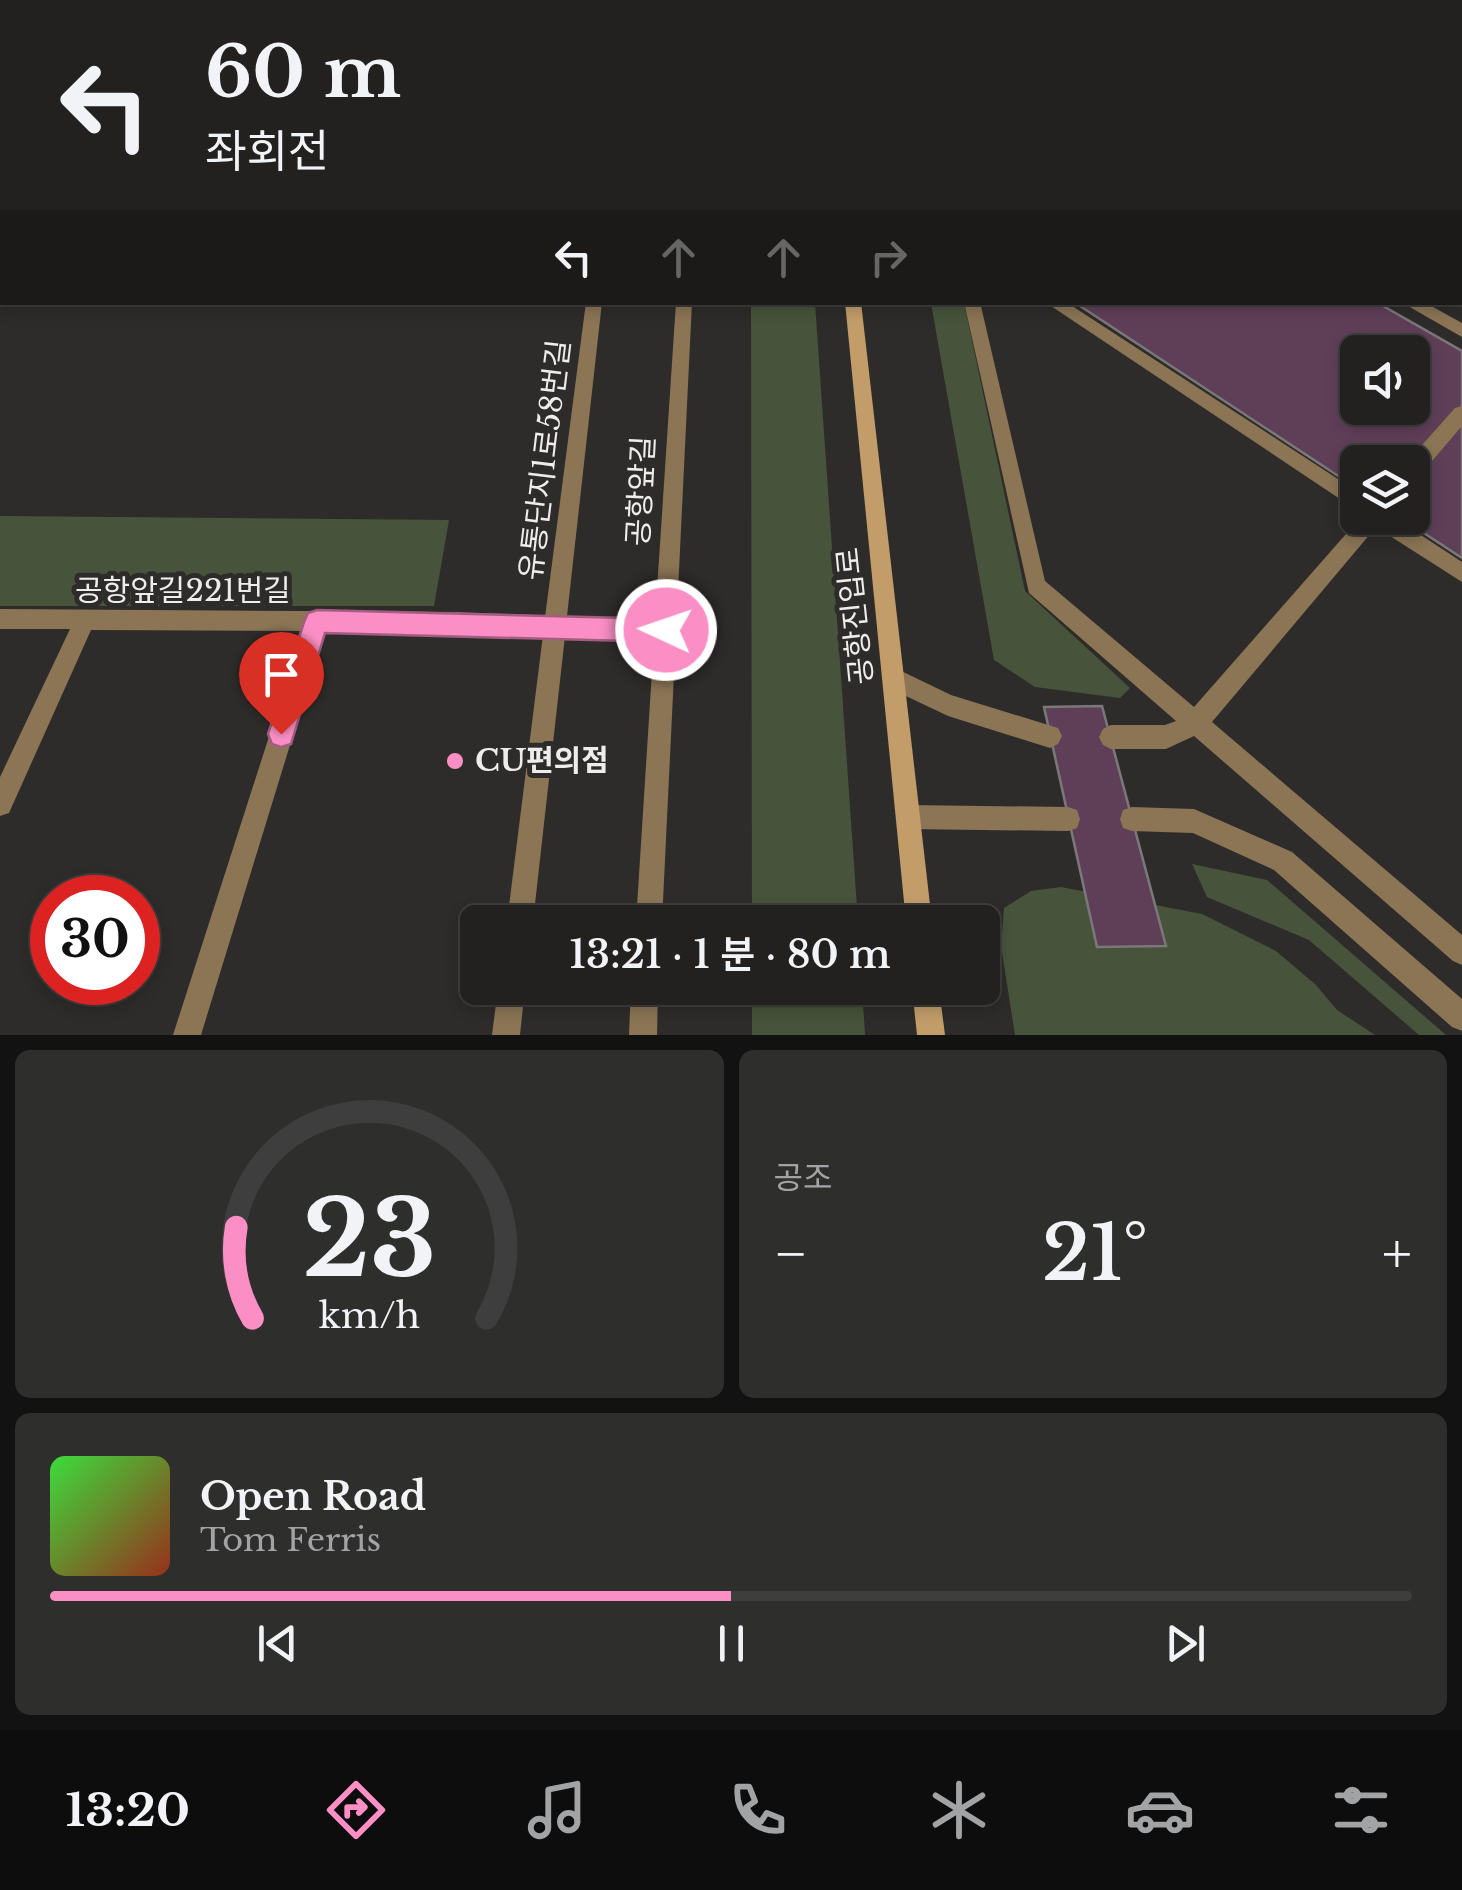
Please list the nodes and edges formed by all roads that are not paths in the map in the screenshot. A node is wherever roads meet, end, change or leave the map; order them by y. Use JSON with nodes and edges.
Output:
{"nodes":[{"id":1,"x":594,"y":305,"type":"edge"},
{"id":2,"x":684,"y":305,"type":"edge"},
{"id":3,"x":853,"y":305,"type":"edge"},
{"id":4,"x":973,"y":305,"type":"edge"},
{"id":5,"x":1058,"y":305,"type":"edge"},
{"id":6,"x":1414,"y":305,"type":"edge"},
{"id":7,"x":1462,"y":331,"type":"edge"},
{"id":8,"x":1462,"y":413,"type":"edge"},
{"id":9,"x":1430,"y":449,"type":"edge"},
{"id":10,"x":1340,"y":492,"type":"edge"},
{"id":11,"x":1360,"y":535,"type":"edge"},
{"id":12,"x":1402,"y":535,"type":"edge"},
{"id":13,"x":1462,"y":573,"type":"edge"},
{"id":14,"x":0,"y":620,"type":"edge"},
{"id":15,"x":85,"y":620,"type":"junction"},
{"id":16,"x":317,"y":622,"type":"junction"},
{"id":17,"x":555,"y":625,"type":"junction"},
{"id":18,"x":666,"y":630,"type":"junction"},
{"id":19,"x":895,"y":679,"type":"junction"},
{"id":20,"x":1196,"y":723,"type":"junction"},
{"id":21,"x":1050,"y":736,"type":"dead end"},
{"id":22,"x":1111,"y":737,"type":"dead end"},
{"id":23,"x":0,"y":804,"type":"edge"},
{"id":24,"x":908,"y":817,"type":"junction"},
{"id":25,"x":1068,"y":819,"type":"dead end"},
{"id":26,"x":1132,"y":820,"type":"dead end"},
{"id":27,"x":522,"y":905,"type":"edge"},
{"id":28,"x":650,"y":905,"type":"edge"},
{"id":29,"x":917,"y":905,"type":"edge"},
{"id":30,"x":1462,"y":952,"type":"edge"},
{"id":31,"x":510,"y":1005,"type":"edge"},
{"id":32,"x":645,"y":1005,"type":"edge"},
{"id":33,"x":928,"y":1005,"type":"edge"},
{"id":34,"x":1462,"y":1016,"type":"edge"},
{"id":35,"x":186,"y":1035,"type":"edge"},
{"id":36,"x":506,"y":1035,"type":"edge"},
{"id":37,"x":643,"y":1035,"type":"edge"},
{"id":38,"x":931,"y":1035,"type":"edge"}],
"edges":[{"from":1,"to":17,"type":"street","name":"유통단지1로58번길"},
{"from":2,"to":18,"type":"street","name":"공항앞길"},
{"from":3,"to":19,"type":"main road","name":"공항진입로"},
{"from":4,"to":20,"type":"street"},
{"from":5,"to":10,"type":"street"},
{"from":6,"to":7,"type":"street"},
{"from":8,"to":9,"type":"street"},
{"from":11,"to":20,"type":"street"},
{"from":12,"to":13,"type":"street"},
{"from":14,"to":15,"type":"street","name":"공항앞길221번길"},
{"from":15,"to":16,"type":"street","name":"공항앞길221번길"},
{"from":15,"to":23,"type":"street"},
{"from":16,"to":17,"type":"street","name":"공항앞길221번길"},
{"from":16,"to":35,"type":"street"},
{"from":17,"to":18,"type":"street","name":"공항앞길221번길"},
{"from":17,"to":27,"type":"street","name":"유통단지1로58번길"},
{"from":18,"to":28,"type":"street","name":"공항앞길"},
{"from":19,"to":21,"type":"street"},
{"from":19,"to":24,"type":"main road","name":"공항진입로"},
{"from":20,"to":22,"type":"street"},
{"from":20,"to":30,"type":"street"},
{"from":24,"to":25,"type":"street"},
{"from":24,"to":29,"type":"main road","name":"공항진입로"},
{"from":26,"to":34,"type":"street"},
{"from":31,"to":36,"type":"street"},
{"from":32,"to":37,"type":"street"},
{"from":33,"to":38,"type":"main road"}]}
